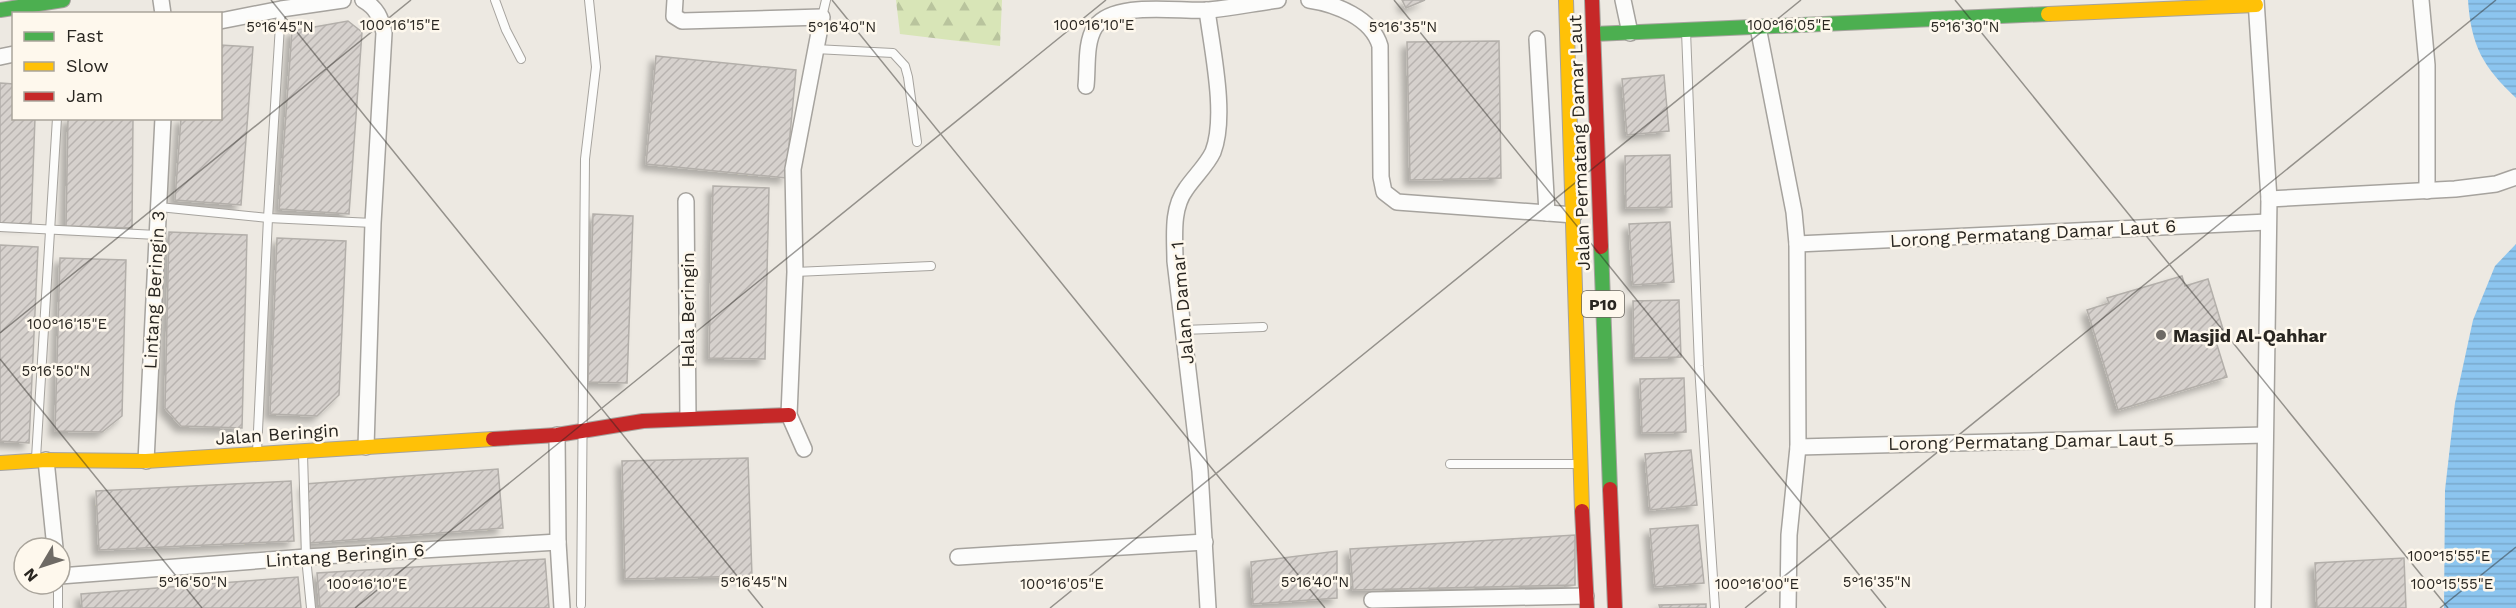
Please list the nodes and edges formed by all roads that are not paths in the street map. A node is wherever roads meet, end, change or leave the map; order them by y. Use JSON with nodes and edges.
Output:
{"nodes":[{"id":1,"x":63,"y":0,"type":"edge"},
{"id":2,"x":343,"y":0,"type":"edge"},
{"id":3,"x":363,"y":0,"type":"edge"},
{"id":4,"x":495,"y":0,"type":"edge"},
{"id":5,"x":589,"y":0,"type":"edge"},
{"id":6,"x":675,"y":0,"type":"edge"},
{"id":7,"x":826,"y":0,"type":"edge"},
{"id":8,"x":1278,"y":0,"type":"edge"},
{"id":9,"x":1309,"y":0,"type":"edge"},
{"id":10,"x":1566,"y":0,"type":"edge"},
{"id":11,"x":1592,"y":0,"type":"edge"},
{"id":12,"x":1623,"y":0,"type":"edge"},
{"id":13,"x":2421,"y":0,"type":"edge"},
{"id":14,"x":2256,"y":2,"type":"edge"},
{"id":15,"x":281,"y":9,"type":"junction"},
{"id":16,"x":0,"y":10,"type":"edge"},
{"id":17,"x":1207,"y":10,"type":"junction"},
{"id":18,"x":822,"y":17,"type":"junction"},
{"id":19,"x":222,"y":21,"type":"edge"},
{"id":20,"x":1758,"y":27,"type":"junction"},
{"id":21,"x":1686,"y":30,"type":"junction"},
{"id":22,"x":1630,"y":33,"type":"junction"},
{"id":23,"x":1594,"y":34,"type":"junction"},
{"id":24,"x":1537,"y":39,"type":"dead end"},
{"id":25,"x":815,"y":49,"type":"junction"},
{"id":26,"x":521,"y":59,"type":"dead end"},
{"id":27,"x":1086,"y":86,"type":"dead end"},
{"id":28,"x":57,"y":120,"type":"edge"},
{"id":29,"x":163,"y":120,"type":"edge"},
{"id":30,"x":917,"y":142,"type":"dead end"},
{"id":31,"x":2516,"y":177,"type":"edge"},
{"id":32,"x":2427,"y":191,"type":"junction"},
{"id":33,"x":2270,"y":200,"type":"junction"},
{"id":34,"x":686,"y":201,"type":"dead end"},
{"id":35,"x":159,"y":207,"type":"junction"},
{"id":36,"x":1547,"y":213,"type":"junction"},
{"id":37,"x":1574,"y":215,"type":"junction"},
{"id":38,"x":268,"y":218,"type":"junction"},
{"id":39,"x":2268,"y":222,"type":"junction"},
{"id":40,"x":373,"y":223,"type":"junction"},
{"id":41,"x":0,"y":227,"type":"edge"},
{"id":42,"x":50,"y":229,"type":"junction"},
{"id":43,"x":158,"y":235,"type":"junction"},
{"id":44,"x":1797,"y":244,"type":"junction"},
{"id":45,"x":930,"y":266,"type":"dead end"},
{"id":46,"x":795,"y":272,"type":"junction"},
{"id":47,"x":1263,"y":327,"type":"dead end"},
{"id":48,"x":1183,"y":330,"type":"junction"},
{"id":49,"x":789,"y":415,"type":"junction"},
{"id":50,"x":688,"y":418,"type":"junction"},
{"id":51,"x":582,"y":429,"type":"junction"},
{"id":52,"x":557,"y":435,"type":"junction"},
{"id":53,"x":2265,"y":435,"type":"junction"},
{"id":54,"x":366,"y":447,"type":"junction"},
{"id":55,"x":1798,"y":447,"type":"junction"},
{"id":56,"x":804,"y":449,"type":"dead end"},
{"id":57,"x":303,"y":451,"type":"junction"},
{"id":58,"x":257,"y":454,"type":"junction"},
{"id":59,"x":41,"y":460,"type":"junction"},
{"id":60,"x":146,"y":461,"type":"junction"},
{"id":61,"x":0,"y":463,"type":"edge"},
{"id":62,"x":1450,"y":464,"type":"dead end"},
{"id":63,"x":1580,"y":464,"type":"junction"},
{"id":64,"x":54,"y":536,"type":"edge"},
{"id":65,"x":558,"y":542,"type":"junction"},
{"id":66,"x":1205,"y":542,"type":"junction"},
{"id":67,"x":306,"y":557,"type":"junction"},
{"id":68,"x":958,"y":557,"type":"dead end"},
{"id":69,"x":72,"y":575,"type":"edge"},
{"id":70,"x":1372,"y":600,"type":"dead end"},
{"id":71,"x":1586,"y":602,"type":"edge"},
{"id":72,"x":581,"y":605,"type":"dead end"},
{"id":73,"x":311,"y":608,"type":"edge"},
{"id":74,"x":562,"y":608,"type":"edge"},
{"id":75,"x":1208,"y":608,"type":"edge"},
{"id":76,"x":1615,"y":608,"type":"edge"},
{"id":77,"x":1715,"y":608,"type":"edge"},
{"id":78,"x":1788,"y":608,"type":"edge"},
{"id":79,"x":2262,"y":608,"type":"edge"}],
"edges":[{"from":1,"to":16,"type":"main road"},
{"from":2,"to":15,"type":"street"},
{"from":3,"to":40,"type":"street"},
{"from":4,"to":26,"type":"lane"},
{"from":5,"to":51,"type":"lane"},
{"from":6,"to":18,"type":"street"},
{"from":7,"to":18,"type":"lane"},
{"from":8,"to":17,"type":"street"},
{"from":9,"to":36,"type":"street"},
{"from":10,"to":37,"type":"main road","name":"Jalan Permatang Damar Laut","number":"P10"},
{"from":11,"to":23,"type":"main road","name":"Jalan Permatang Damar Laut","number":"P10"},
{"from":12,"to":22,"type":"street"},
{"from":13,"to":32,"type":"street"},
{"from":14,"to":20,"type":"main road"},
{"from":14,"to":33,"type":"street"},
{"from":15,"to":19,"type":"street"},
{"from":15,"to":38,"type":"lane"},
{"from":17,"to":27,"type":"street"},
{"from":17,"to":48,"type":"street","name":"Jalan Damar 1"},
{"from":18,"to":25,"type":"street"},
{"from":20,"to":21,"type":"main road"},
{"from":20,"to":44,"type":"street"},
{"from":21,"to":22,"type":"main road"},
{"from":21,"to":77,"type":"lane"},
{"from":22,"to":23,"type":"main road"},
{"from":23,"to":76,"type":"main road","name":"Jalan Permatang Damar Laut","number":"P10"},
{"from":24,"to":36,"type":"street"},
{"from":25,"to":30,"type":"lane"},
{"from":25,"to":46,"type":"street"},
{"from":28,"to":42,"type":"lane"},
{"from":29,"to":35,"type":"street","name":"Lintang Beringin 3"},
{"from":31,"to":32,"type":"street"},
{"from":32,"to":33,"type":"street"},
{"from":33,"to":39,"type":"street"},
{"from":34,"to":50,"type":"street","name":"Hala Beringin"},
{"from":35,"to":38,"type":"lane"},
{"from":35,"to":43,"type":"street","name":"Lintang Beringin 3"},
{"from":36,"to":37,"type":"street"},
{"from":37,"to":63,"type":"main road","name":"Jalan Permatang Damar Laut","number":"P10"},
{"from":38,"to":40,"type":"lane"},
{"from":38,"to":58,"type":"lane"},
{"from":39,"to":44,"type":"street","name":"Lorong Permatang Damar Laut 6"},
{"from":39,"to":53,"type":"street"},
{"from":40,"to":54,"type":"street"},
{"from":41,"to":42,"type":"lane"},
{"from":42,"to":43,"type":"lane"},
{"from":42,"to":59,"type":"lane"},
{"from":43,"to":60,"type":"street","name":"Lintang Beringin 3"},
{"from":44,"to":55,"type":"street"},
{"from":45,"to":46,"type":"lane"},
{"from":46,"to":49,"type":"street"},
{"from":47,"to":48,"type":"lane"},
{"from":48,"to":66,"type":"street","name":"Jalan Damar 1"},
{"from":49,"to":50,"type":"main road","name":"Jalan Beringin"},
{"from":49,"to":56,"type":"street"},
{"from":50,"to":51,"type":"main road","name":"Jalan Beringin"},
{"from":51,"to":52,"type":"main road","name":"Jalan Beringin"},
{"from":51,"to":72,"type":"lane"},
{"from":52,"to":54,"type":"main road","name":"Jalan Beringin"},
{"from":52,"to":65,"type":"street"},
{"from":53,"to":55,"type":"street","name":"Lorong Permatang Damar Laut 5"},
{"from":53,"to":79,"type":"street"},
{"from":54,"to":57,"type":"main road","name":"Jalan Beringin"},
{"from":55,"to":78,"type":"street"},
{"from":57,"to":58,"type":"main road","name":"Jalan Beringin"},
{"from":57,"to":67,"type":"lane"},
{"from":58,"to":60,"type":"main road","name":"Jalan Beringin"},
{"from":59,"to":60,"type":"main road","name":"Jalan Beringin"},
{"from":59,"to":61,"type":"main road","name":"Jalan Beringin"},
{"from":59,"to":64,"type":"street"},
{"from":62,"to":63,"type":"lane"},
{"from":63,"to":71,"type":"main road","name":"Jalan Permatang Damar Laut","number":"P10"},
{"from":65,"to":67,"type":"street","name":"Lintang Beringin 6"},
{"from":65,"to":74,"type":"street"},
{"from":66,"to":68,"type":"street"},
{"from":66,"to":75,"type":"street","name":"Jalan Damar 1"},
{"from":67,"to":69,"type":"street","name":"Lintang Beringin 6"},
{"from":67,"to":73,"type":"lane"},
{"from":70,"to":71,"type":"street"}]}
